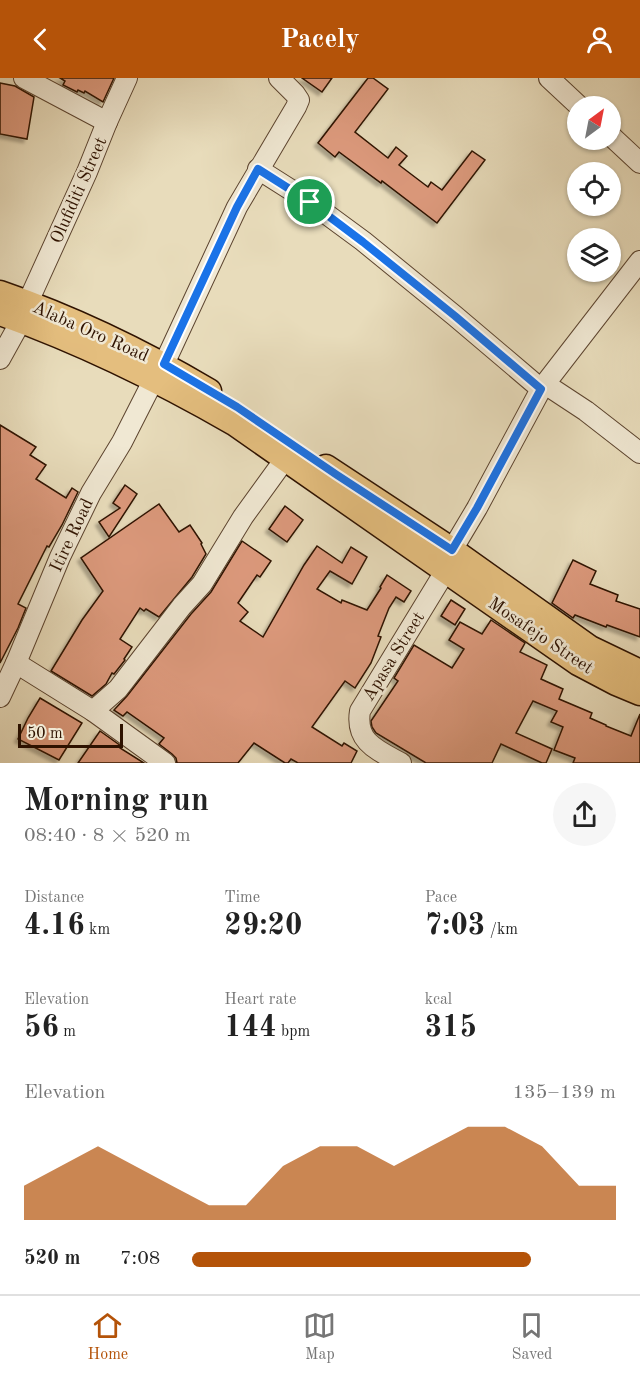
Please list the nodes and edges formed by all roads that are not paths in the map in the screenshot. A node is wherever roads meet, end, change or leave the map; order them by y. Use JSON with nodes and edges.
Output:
{"nodes":[{"id":1,"x":24,"y":78,"type":"edge"},
{"id":2,"x":127,"y":78,"type":"edge"},
{"id":3,"x":279,"y":78,"type":"edge"},
{"id":4,"x":549,"y":78,"type":"edge"},
{"id":5,"x":568,"y":96,"type":"edge"},
{"id":6,"x":107,"y":122,"type":"junction"},
{"id":7,"x":621,"y":145,"type":"edge"},
{"id":8,"x":640,"y":163,"type":"edge"},
{"id":9,"x":258,"y":169,"type":"junction"},
{"id":10,"x":640,"y":261,"type":"edge"},
{"id":11,"x":0,"y":293,"type":"edge"},
{"id":12,"x":16,"y":312,"type":"edge"},
{"id":13,"x":0,"y":358,"type":"edge"},
{"id":14,"x":159,"y":372,"type":"junction"},
{"id":15,"x":543,"y":386,"type":"junction"},
{"id":16,"x":640,"y":453,"type":"edge"},
{"id":17,"x":285,"y":459,"type":"junction"},
{"id":18,"x":333,"y":482,"type":"junction"},
{"id":19,"x":449,"y":560,"type":"junction"},
{"id":20,"x":16,"y":663,"type":"junction"},
{"id":21,"x":640,"y":672,"type":"edge"},
{"id":22,"x":640,"y":693,"type":"edge"},
{"id":23,"x":0,"y":697,"type":"edge"},
{"id":24,"x":93,"y":711,"type":"junction"},
{"id":25,"x":165,"y":763,"type":"edge"},
{"id":26,"x":401,"y":763,"type":"edge"}],
"edges":[{"from":1,"to":6,"type":"street"},
{"from":2,"to":6,"type":"street","name":"Olufiditi Street"},
{"from":3,"to":9,"type":"street","name":"Itire Road"},
{"from":4,"to":5,"type":"street"},
{"from":6,"to":12,"type":"street","name":"Olufiditi Street"},
{"from":7,"to":8,"type":"street"},
{"from":9,"to":14,"type":"street","name":"Itire Road"},
{"from":9,"to":15,"type":"street"},
{"from":10,"to":15,"type":"street","name":"Apasa Street"},
{"from":11,"to":12,"type":"main road","name":"Alaba Oro Road"},
{"from":12,"to":13,"type":"street","name":"Olufiditi Street"},
{"from":12,"to":14,"type":"main road","name":"Alaba Oro Road"},
{"from":14,"to":17,"type":"main road","name":"Alaba Oro Road"},
{"from":14,"to":18,"type":"main road","name":"Alaba Oro Road"},
{"from":14,"to":20,"type":"street","name":"Itire Road"},
{"from":15,"to":16,"type":"street"},
{"from":15,"to":19,"type":"street","name":"Apasa Street"},
{"from":17,"to":18,"type":"main road","name":"Alaba Oro Road"},
{"from":17,"to":24,"type":"street"},
{"from":18,"to":19,"type":"main road","name":"Alaba Oro Road"},
{"from":19,"to":21,"type":"main road","name":"Mosafejo Street"},
{"from":19,"to":22,"type":"main road","name":"Mosafejo Street"},
{"from":19,"to":26,"type":"street","name":"Apasa Street"},
{"from":20,"to":23,"type":"street","name":"Itire Road"},
{"from":20,"to":24,"type":"street"},
{"from":24,"to":25,"type":"street"}]}
